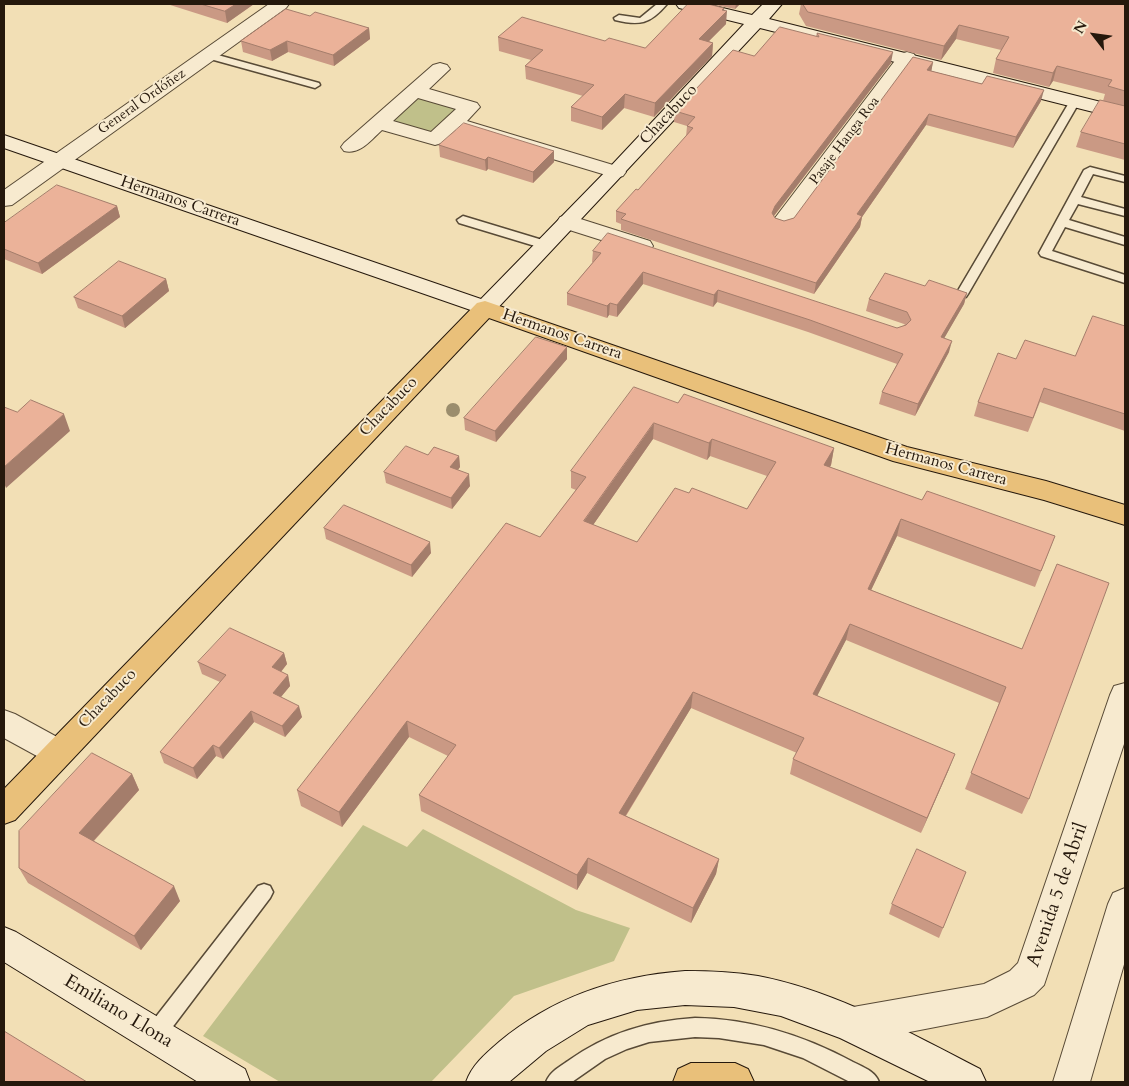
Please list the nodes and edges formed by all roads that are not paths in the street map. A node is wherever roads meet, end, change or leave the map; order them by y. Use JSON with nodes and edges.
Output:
{"nodes":[{"id":1,"x":280,"y":4,"type":"edge"},
{"id":2,"x":662,"y":4,"type":"edge"},
{"id":3,"x":685,"y":4,"type":"edge"},
{"id":4,"x":773,"y":4,"type":"edge"},
{"id":5,"x":619,"y":18,"type":"dead end"},
{"id":6,"x":757,"y":21,"type":"junction"},
{"id":7,"x":207,"y":55,"type":"junction"},
{"id":8,"x":907,"y":58,"type":"junction"},
{"id":9,"x":440,"y":69,"type":"dead end"},
{"id":10,"x":315,"y":85,"type":"dead end"},
{"id":11,"x":415,"y":91,"type":"junction"},
{"id":12,"x":1075,"y":101,"type":"junction"},
{"id":13,"x":1125,"y":114,"type":"edge"},
{"id":14,"x":379,"y":122,"type":"junction"},
{"id":15,"x":453,"y":123,"type":"junction"},
{"id":16,"x":4,"y":140,"type":"edge"},
{"id":17,"x":351,"y":147,"type":"dead end"},
{"id":18,"x":59,"y":160,"type":"junction"},
{"id":19,"x":616,"y":172,"type":"junction"},
{"id":20,"x":1125,"y":179,"type":"edge"},
{"id":21,"x":1074,"y":199,"type":"junction"},
{"id":22,"x":4,"y":200,"type":"edge"},
{"id":23,"x":1125,"y":213,"type":"edge"},
{"id":24,"x":463,"y":220,"type":"dead end"},
{"id":25,"x":568,"y":222,"type":"junction"},
{"id":26,"x":1062,"y":222,"type":"junction"},
{"id":27,"x":783,"y":223,"type":"edge"},
{"id":28,"x":1125,"y":241,"type":"edge"},
{"id":29,"x":545,"y":244,"type":"junction"},
{"id":30,"x":662,"y":253,"type":"edge"},
{"id":31,"x":1125,"y":279,"type":"edge"},
{"id":32,"x":962,"y":294,"type":"edge"},
{"id":33,"x":484,"y":308,"type":"junction"},
{"id":34,"x":1125,"y":515,"type":"edge"},
{"id":35,"x":1125,"y":695,"type":"edge"},
{"id":36,"x":4,"y":723,"type":"edge"},
{"id":37,"x":57,"y":752,"type":"junction"},
{"id":38,"x":4,"y":810,"type":"edge"},
{"id":39,"x":264,"y":892,"type":"dead end"},
{"id":40,"x":1125,"y":904,"type":"edge"},
{"id":41,"x":4,"y":943,"type":"edge"},
{"id":42,"x":853,"y":1025,"type":"junction"},
{"id":43,"x":155,"y":1034,"type":"junction"},
{"id":44,"x":232,"y":1082,"type":"edge"},
{"id":45,"x":484,"y":1082,"type":"edge"},
{"id":46,"x":556,"y":1082,"type":"edge"},
{"id":47,"x":691,"y":1082,"type":"edge"},
{"id":48,"x":734,"y":1082,"type":"edge"},
{"id":49,"x":869,"y":1082,"type":"edge"},
{"id":50,"x":967,"y":1082,"type":"edge"},
{"id":51,"x":1071,"y":1082,"type":"edge"}],
"edges":[{"from":1,"to":7,"type":"street","name":"General Ordóñez"},
{"from":2,"to":5,"type":"lane"},
{"from":3,"to":6,"type":"street"},
{"from":4,"to":6,"type":"street","name":"Chacabuco"},
{"from":6,"to":8,"type":"street"},
{"from":6,"to":19,"type":"street","name":"Chacabuco"},
{"from":7,"to":10,"type":"lane"},
{"from":7,"to":18,"type":"street","name":"General Ordóñez"},
{"from":8,"to":12,"type":"street"},
{"from":8,"to":27,"type":"street","name":"Pasaje Hanga Roa"},
{"from":9,"to":11,"type":"street"},
{"from":11,"to":14,"type":"street"},
{"from":11,"to":15,"type":"street"},
{"from":12,"to":13,"type":"street"},
{"from":12,"to":32,"type":"lane"},
{"from":14,"to":15,"type":"street"},
{"from":14,"to":17,"type":"street"},
{"from":15,"to":19,"type":"street"},
{"from":16,"to":18,"type":"street","name":"Hermanos Carrera"},
{"from":18,"to":22,"type":"street","name":"General Ordóñez"},
{"from":18,"to":33,"type":"street","name":"Hermanos Carrera"},
{"from":19,"to":25,"type":"street","name":"Chacabuco"},
{"from":20,"to":21,"type":"lane"},
{"from":21,"to":23,"type":"lane"},
{"from":21,"to":26,"type":"lane"},
{"from":24,"to":29,"type":"lane"},
{"from":25,"to":29,"type":"street","name":"Chacabuco"},
{"from":25,"to":30,"type":"street"},
{"from":26,"to":28,"type":"lane"},
{"from":26,"to":31,"type":"lane"},
{"from":29,"to":33,"type":"street","name":"Chacabuco"},
{"from":33,"to":34,"type":"main road","name":"Hermanos Carrera"},
{"from":33,"to":37,"type":"main road","name":"Chacabuco"},
{"from":35,"to":42,"type":"street","name":"Avenida 5 de Abril"},
{"from":36,"to":37,"type":"street"},
{"from":37,"to":38,"type":"main road","name":"Chacabuco"},
{"from":39,"to":43,"type":"lane"},
{"from":40,"to":51,"type":"street"},
{"from":41,"to":43,"type":"street","name":"Emiliano Llona"},
{"from":42,"to":45,"type":"street"},
{"from":42,"to":50,"type":"street"},
{"from":43,"to":44,"type":"street","name":"Emiliano Llona"},
{"from":46,"to":49,"type":"lane"},
{"from":47,"to":48,"type":"main road"}]}
